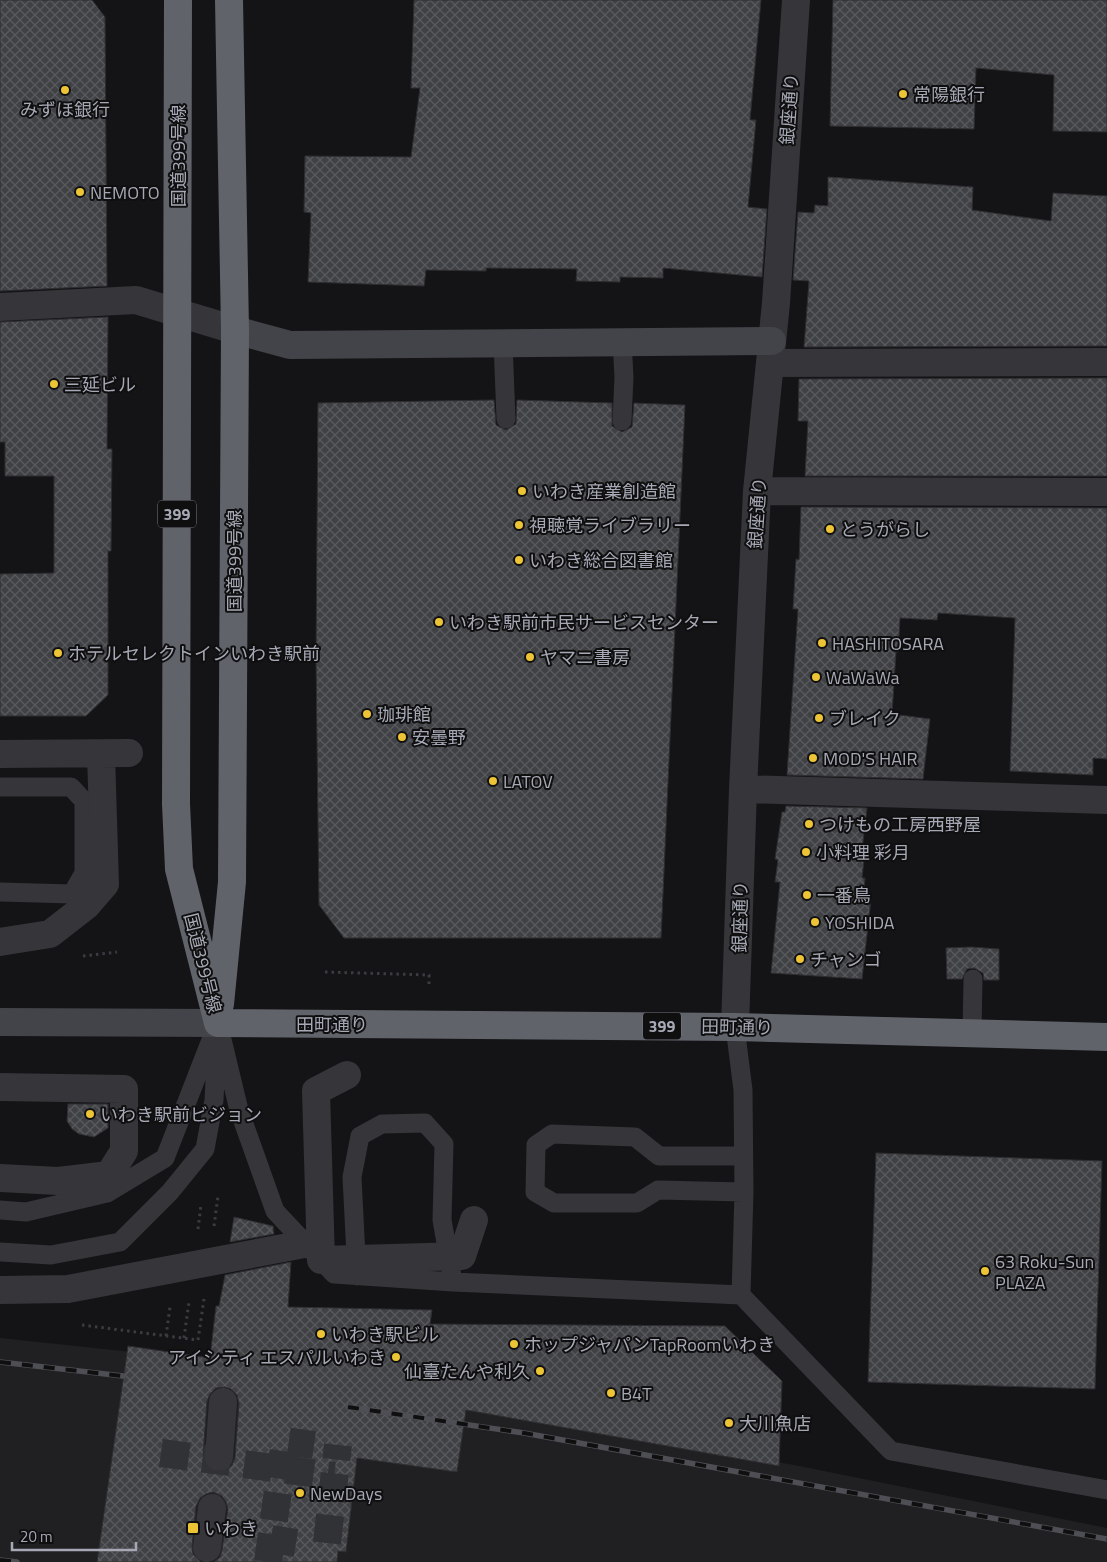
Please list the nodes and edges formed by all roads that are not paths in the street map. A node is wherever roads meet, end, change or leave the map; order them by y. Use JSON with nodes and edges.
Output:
{"nodes":[{"id":1,"x":178,"y":0,"type":"edge"},
{"id":2,"x":229,"y":0,"type":"edge"},
{"id":3,"x":796,"y":0,"type":"edge"},
{"id":4,"x":0,"y":308,"type":"edge"},
{"id":5,"x":177,"y":313,"type":"junction"},
{"id":6,"x":235,"y":330,"type":"junction"},
{"id":7,"x":622,"y":340,"type":"junction"},
{"id":8,"x":503,"y":342,"type":"junction"},
{"id":9,"x":771,"y":352,"type":"junction"},
{"id":10,"x":1107,"y":362,"type":"edge"},
{"id":11,"x":506,"y":419,"type":"dead end"},
{"id":12,"x":622,"y":421,"type":"dead end"},
{"id":13,"x":757,"y":491,"type":"junction"},
{"id":14,"x":1107,"y":492,"type":"edge"},
{"id":15,"x":129,"y":752,"type":"dead end"},
{"id":16,"x":0,"y":754,"type":"edge"},
{"id":17,"x":101,"y":754,"type":"junction"},
{"id":18,"x":0,"y":787,"type":"edge"},
{"id":19,"x":743,"y":790,"type":"junction"},
{"id":20,"x":1107,"y":800,"type":"edge"},
{"id":21,"x":0,"y":892,"type":"edge"},
{"id":22,"x":0,"y":942,"type":"edge"},
{"id":23,"x":973,"y":980,"type":"dead end"},
{"id":24,"x":0,"y":1022,"type":"edge"},
{"id":25,"x":218,"y":1023,"type":"junction"},
{"id":26,"x":736,"y":1027,"type":"junction"},
{"id":27,"x":972,"y":1033,"type":"junction"},
{"id":28,"x":1107,"y":1037,"type":"edge"},
{"id":29,"x":347,"y":1075,"type":"dead end"},
{"id":30,"x":0,"y":1087,"type":"edge"},
{"id":31,"x":743,"y":1156,"type":"junction"},
{"id":32,"x":0,"y":1178,"type":"edge"},
{"id":33,"x":744,"y":1192,"type":"junction"},
{"id":34,"x":0,"y":1210,"type":"edge"},
{"id":35,"x":474,"y":1220,"type":"dead end"},
{"id":36,"x":313,"y":1242,"type":"junction"},
{"id":37,"x":0,"y":1252,"type":"edge"},
{"id":38,"x":357,"y":1276,"type":"junction"},
{"id":39,"x":454,"y":1282,"type":"junction"},
{"id":40,"x":0,"y":1290,"type":"edge"},
{"id":41,"x":741,"y":1295,"type":"junction"},
{"id":42,"x":223,"y":1402,"type":"dead end"},
{"id":43,"x":219,"y":1457,"type":"dead end"},
{"id":44,"x":1107,"y":1490,"type":"edge"},
{"id":45,"x":212,"y":1508,"type":"dead end"},
{"id":46,"x":207,"y":1548,"type":"dead end"}],
"edges":[{"from":1,"to":5,"type":"highway","name":"国道399号線","number":"399"},
{"from":2,"to":6,"type":"highway","name":"国道399号線"},
{"from":3,"to":9,"type":"street","name":"銀座通り"},
{"from":4,"to":5,"type":"street"},
{"from":5,"to":6,"type":"street"},
{"from":5,"to":25,"type":"highway","name":"国道399号線","number":"399"},
{"from":6,"to":8,"type":"street"},
{"from":6,"to":25,"type":"highway","name":"国道399号線"},
{"from":7,"to":8,"type":"street"},
{"from":7,"to":9,"type":"street"},
{"from":7,"to":12,"type":"lane"},
{"from":8,"to":11,"type":"lane"},
{"from":9,"to":10,"type":"street"},
{"from":9,"to":13,"type":"street","name":"銀座通り"},
{"from":13,"to":14,"type":"street"},
{"from":13,"to":19,"type":"street","name":"銀座通り"},
{"from":15,"to":17,"type":"street"},
{"from":16,"to":17,"type":"street"},
{"from":17,"to":22,"type":"street"},
{"from":18,"to":21,"type":"lane"},
{"from":19,"to":20,"type":"street"},
{"from":19,"to":26,"type":"street","name":"銀座通り"},
{"from":23,"to":27,"type":"lane"},
{"from":24,"to":25,"type":"street"},
{"from":25,"to":26,"type":"highway","name":"田町通り","number":"399"},
{"from":25,"to":34,"type":"lane"},
{"from":25,"to":36,"type":"lane"},
{"from":25,"to":37,"type":"lane"},
{"from":26,"to":27,"type":"highway","name":"田町通り","number":"399"},
{"from":26,"to":31,"type":"lane"},
{"from":27,"to":28,"type":"highway","name":"田町通り","number":"399"},
{"from":29,"to":36,"type":"street"},
{"from":30,"to":32,"type":"street"},
{"from":31,"to":33,"type":"lane"},
{"from":31,"to":33,"type":"lane"},
{"from":33,"to":41,"type":"lane"},
{"from":35,"to":36,"type":"street"},
{"from":36,"to":38,"type":"lane"},
{"from":36,"to":40,"type":"street"},
{"from":38,"to":39,"type":"lane"},
{"from":38,"to":39,"type":"lane"},
{"from":39,"to":41,"type":"lane"},
{"from":41,"to":44,"type":"lane"},
{"from":42,"to":43,"type":"street"},
{"from":45,"to":46,"type":"street"}]}
